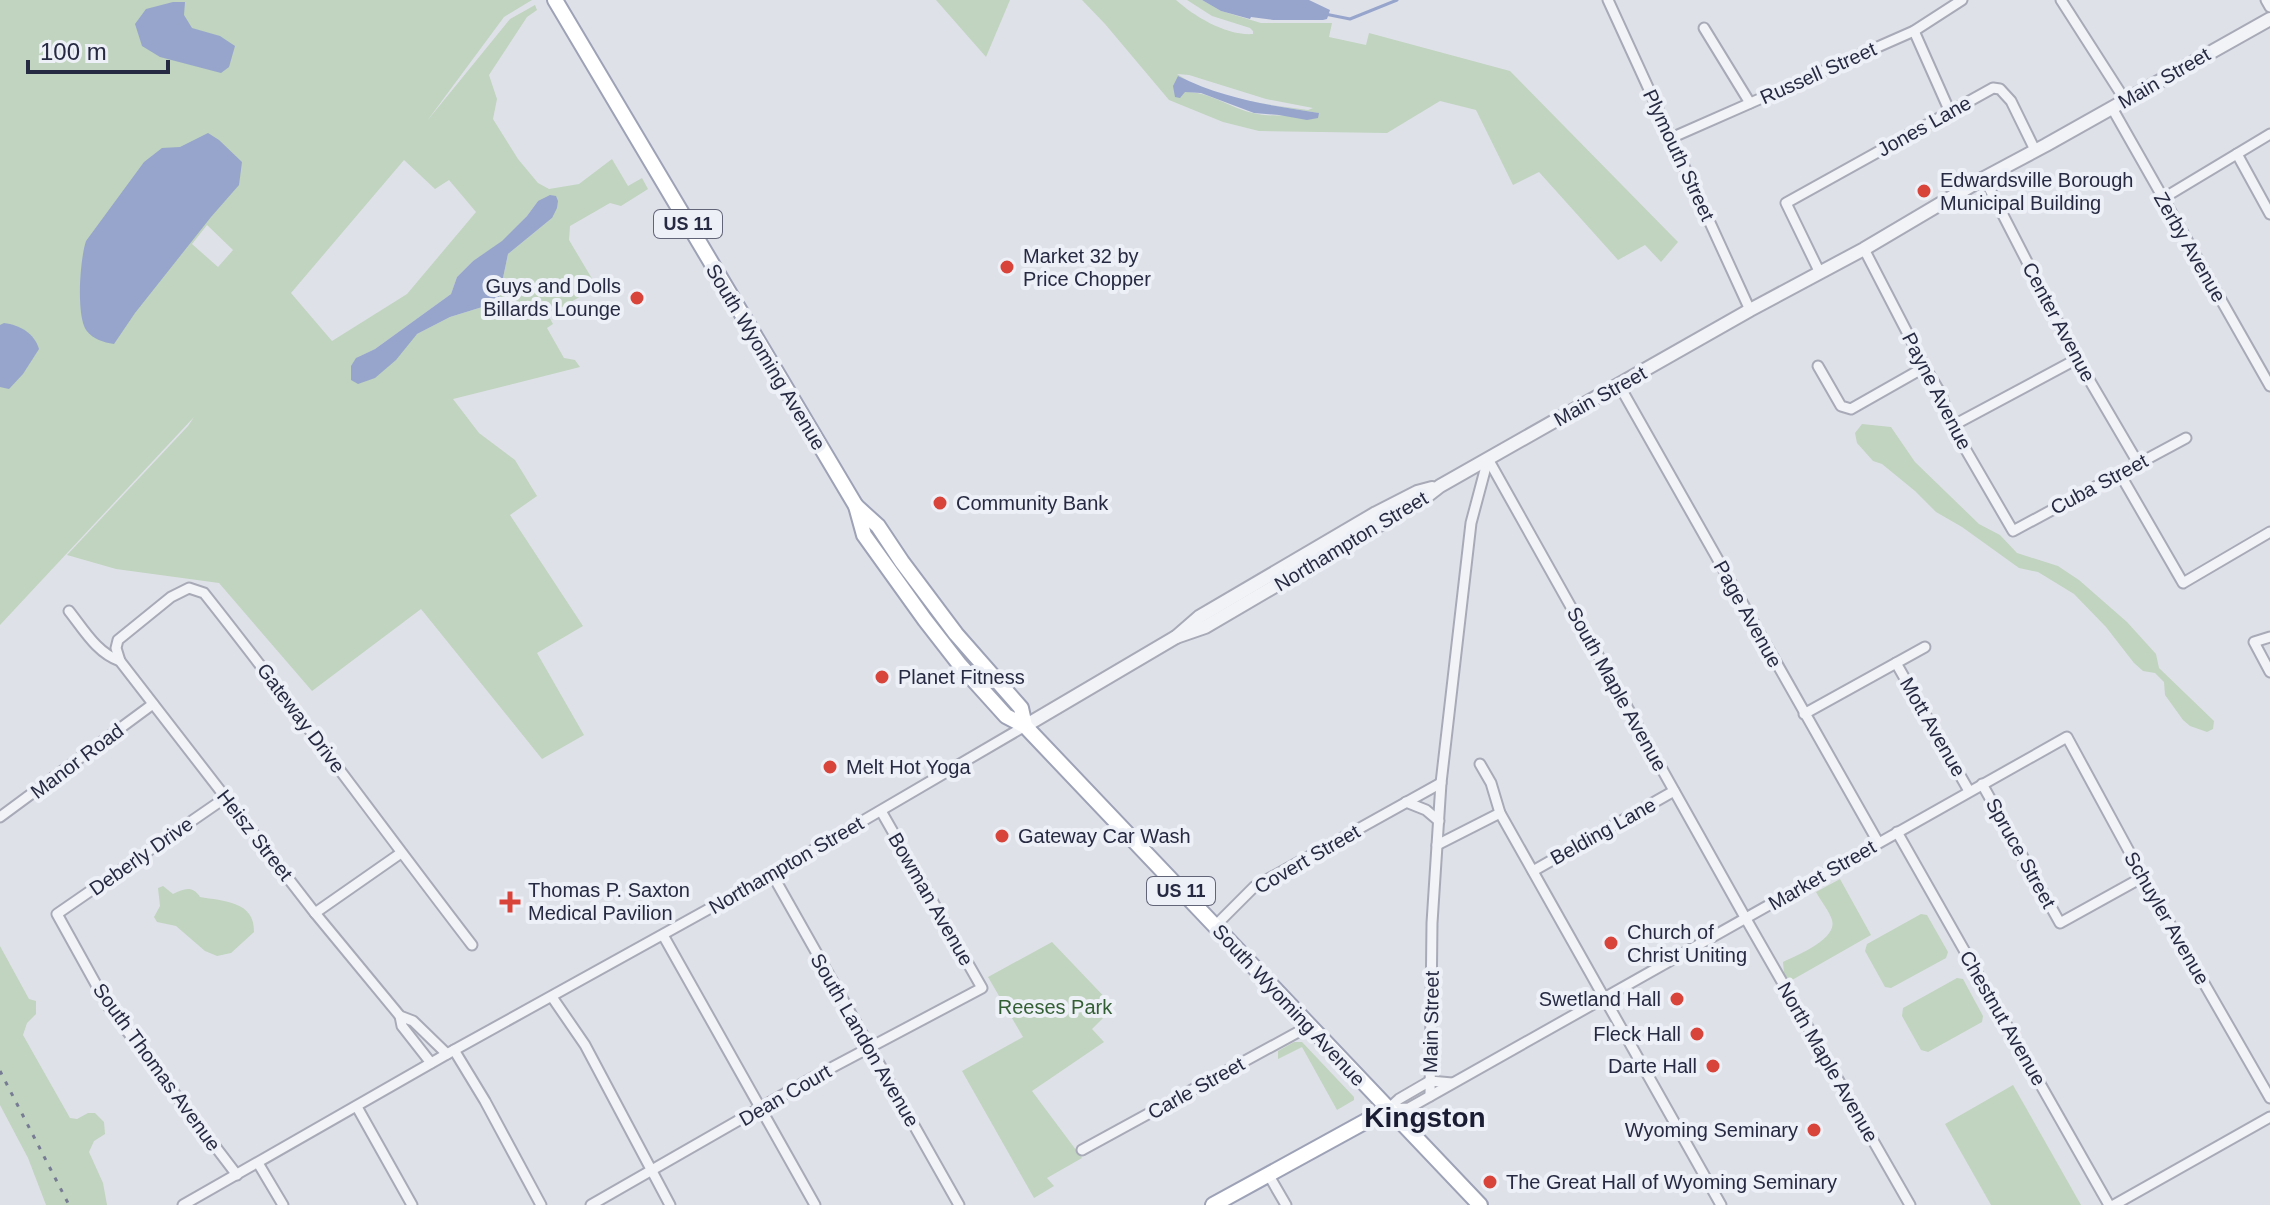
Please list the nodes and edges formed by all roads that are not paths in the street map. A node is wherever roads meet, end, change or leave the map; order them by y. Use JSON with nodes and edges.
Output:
{"nodes":[{"id":1,"x":555,"y":0,"type":"edge"},
{"id":2,"x":1608,"y":0,"type":"edge"},
{"id":3,"x":1962,"y":0,"type":"edge"},
{"id":4,"x":2061,"y":0,"type":"edge"},
{"id":5,"x":2266,"y":0,"type":"edge"},
{"id":6,"x":2270,"y":7,"type":"edge"},
{"id":7,"x":2270,"y":19,"type":"edge"},
{"id":8,"x":1704,"y":28,"type":"dead end"},
{"id":9,"x":1914,"y":31,"type":"junction"},
{"id":10,"x":2125,"y":100,"type":"junction"},
{"id":11,"x":1750,"y":103,"type":"junction"},
{"id":12,"x":2112,"y":108,"type":"junction"},
{"id":13,"x":1950,"y":112,"type":"junction"},
{"id":14,"x":2270,"y":134,"type":"edge"},
{"id":15,"x":1671,"y":138,"type":"junction"},
{"id":16,"x":2035,"y":150,"type":"junction"},
{"id":17,"x":2237,"y":154,"type":"junction"},
{"id":18,"x":1984,"y":178,"type":"junction"},
{"id":19,"x":2162,"y":199,"type":"junction"},
{"id":20,"x":2270,"y":214,"type":"edge"},
{"id":21,"x":1864,"y":249,"type":"junction"},
{"id":22,"x":1820,"y":273,"type":"junction"},
{"id":23,"x":1750,"y":310,"type":"junction"},
{"id":24,"x":2077,"y":359,"type":"junction"},
{"id":25,"x":1818,"y":366,"type":"dead end"},
{"id":26,"x":1925,"y":367,"type":"junction"},
{"id":27,"x":1619,"y":385,"type":"junction"},
{"id":28,"x":2270,"y":386,"type":"edge"},
{"id":29,"x":1952,"y":426,"type":"junction"},
{"id":30,"x":2186,"y":438,"type":"dead end"},
{"id":31,"x":1488,"y":459,"type":"junction"},
{"id":32,"x":2138,"y":463,"type":"junction"},
{"id":33,"x":2120,"y":474,"type":"junction"},
{"id":34,"x":2013,"y":531,"type":"joint"},
{"id":35,"x":2270,"y":532,"type":"edge"},
{"id":36,"x":69,"y":611,"type":"dead end"},
{"id":37,"x":2270,"y":637,"type":"edge"},
{"id":38,"x":1925,"y":647,"type":"dead end"},
{"id":39,"x":120,"y":661,"type":"junction"},
{"id":40,"x":1896,"y":663,"type":"junction"},
{"id":41,"x":2270,"y":672,"type":"edge"},
{"id":42,"x":153,"y":704,"type":"junction"},
{"id":43,"x":1804,"y":714,"type":"junction"},
{"id":44,"x":1025,"y":726,"type":"junction"},
{"id":45,"x":2067,"y":737,"type":"joint"},
{"id":46,"x":1480,"y":764,"type":"dead end"},
{"id":47,"x":1441,"y":783,"type":"junction"},
{"id":48,"x":1982,"y":784,"type":"junction"},
{"id":49,"x":1674,"y":791,"type":"junction"},
{"id":50,"x":1969,"y":791,"type":"junction"},
{"id":51,"x":225,"y":798,"type":"junction"},
{"id":52,"x":1406,"y":802,"type":"junction"},
{"id":53,"x":881,"y":811,"type":"junction"},
{"id":54,"x":1500,"y":813,"type":"junction"},
{"id":55,"x":0,"y":817,"type":"edge"},
{"id":56,"x":1439,"y":821,"type":"junction"},
{"id":57,"x":1897,"y":832,"type":"junction"},
{"id":58,"x":1878,"y":842,"type":"junction"},
{"id":59,"x":1437,"y":845,"type":"junction"},
{"id":60,"x":401,"y":853,"type":"junction"},
{"id":61,"x":1533,"y":871,"type":"junction"},
{"id":62,"x":772,"y":874,"type":"junction"},
{"id":63,"x":2143,"y":877,"type":"junction"},
{"id":64,"x":315,"y":913,"type":"junction"},
{"id":65,"x":57,"y":914,"type":"joint"},
{"id":66,"x":1746,"y":919,"type":"junction"},
{"id":67,"x":1215,"y":926,"type":"junction"},
{"id":68,"x":663,"y":935,"type":"junction"},
{"id":69,"x":472,"y":945,"type":"dead end"},
{"id":70,"x":982,"y":988,"type":"joint"},
{"id":71,"x":552,"y":997,"type":"junction"},
{"id":72,"x":1603,"y":998,"type":"junction"},
{"id":73,"x":400,"y":1016,"type":"junction"},
{"id":74,"x":1309,"y":1026,"type":"junction"},
{"id":75,"x":871,"y":1047,"type":"junction"},
{"id":76,"x":450,"y":1052,"type":"junction"},
{"id":77,"x":431,"y":1063,"type":"junction"},
{"id":78,"x":1430,"y":1081,"type":"junction"},
{"id":79,"x":1452,"y":1083,"type":"junction"},
{"id":80,"x":1430,"y":1096,"type":"junction"},
{"id":81,"x":2270,"y":1098,"type":"edge"},
{"id":82,"x":357,"y":1107,"type":"junction"},
{"id":83,"x":761,"y":1109,"type":"junction"},
{"id":84,"x":1388,"y":1109,"type":"junction"},
{"id":85,"x":2270,"y":1117,"type":"edge"},
{"id":86,"x":1082,"y":1150,"type":"dead end"},
{"id":87,"x":258,"y":1163,"type":"junction"},
{"id":88,"x":650,"y":1170,"type":"junction"},
{"id":89,"x":1268,"y":1174,"type":"junction"},
{"id":90,"x":237,"y":1175,"type":"junction"},
{"id":91,"x":183,"y":1205,"type":"edge"},
{"id":92,"x":283,"y":1205,"type":"edge"},
{"id":93,"x":412,"y":1205,"type":"edge"},
{"id":94,"x":541,"y":1205,"type":"edge"},
{"id":95,"x":591,"y":1205,"type":"edge"},
{"id":96,"x":670,"y":1205,"type":"edge"},
{"id":97,"x":815,"y":1205,"type":"edge"},
{"id":98,"x":959,"y":1205,"type":"edge"},
{"id":99,"x":1213,"y":1205,"type":"edge"},
{"id":100,"x":1286,"y":1205,"type":"edge"},
{"id":101,"x":1480,"y":1205,"type":"edge"},
{"id":102,"x":1721,"y":1205,"type":"edge"},
{"id":103,"x":1910,"y":1205,"type":"edge"},
{"id":104,"x":2112,"y":1205,"type":"edge"}],
"edges":[{"from":1,"to":44,"type":"main road","name":"South Wyoming Avenue","number":"US 11"},
{"from":2,"to":15,"type":"street","name":"Plymouth Street"},
{"from":3,"to":9,"type":"street","name":"Russell Street"},
{"from":4,"to":10,"type":"street"},
{"from":5,"to":6,"type":"street"},
{"from":7,"to":10,"type":"street","name":"Main Street"},
{"from":8,"to":11,"type":"street"},
{"from":9,"to":11,"type":"street","name":"Russell Street"},
{"from":9,"to":13,"type":"street"},
{"from":10,"to":12,"type":"street","name":"Main Street"},
{"from":11,"to":15,"type":"street","name":"Russell Street"},
{"from":12,"to":16,"type":"street","name":"Main Street"},
{"from":12,"to":19,"type":"street","name":"Zerby Avenue"},
{"from":13,"to":16,"type":"street","name":"Jones Lane"},
{"from":13,"to":22,"type":"street","name":"Jones Lane"},
{"from":14,"to":17,"type":"street"},
{"from":15,"to":23,"type":"street","name":"Plymouth Street"},
{"from":16,"to":18,"type":"street","name":"Main Street"},
{"from":17,"to":19,"type":"street"},
{"from":17,"to":20,"type":"street"},
{"from":18,"to":21,"type":"street","name":"Main Street"},
{"from":18,"to":24,"type":"street","name":"Center Avenue"},
{"from":19,"to":28,"type":"street","name":"Zerby Avenue"},
{"from":21,"to":22,"type":"street","name":"Main Street"},
{"from":21,"to":26,"type":"street","name":"Payne Avenue"},
{"from":22,"to":23,"type":"street","name":"Main Street"},
{"from":23,"to":27,"type":"street","name":"Main Street"},
{"from":24,"to":29,"type":"street"},
{"from":24,"to":32,"type":"street","name":"Center Avenue"},
{"from":25,"to":26,"type":"street"},
{"from":26,"to":29,"type":"street","name":"Payne Avenue"},
{"from":27,"to":31,"type":"street","name":"Main Street"},
{"from":27,"to":43,"type":"street","name":"Page Avenue"},
{"from":29,"to":34,"type":"street","name":"Payne Avenue"},
{"from":30,"to":32,"type":"street","name":"Cuba Street"},
{"from":31,"to":44,"type":"street","name":"Northampton Street"},
{"from":31,"to":47,"type":"street","name":"Main Street"},
{"from":31,"to":49,"type":"street","name":"South Maple Avenue"},
{"from":32,"to":33,"type":"street","name":"Cuba Street"},
{"from":33,"to":34,"type":"street","name":"Cuba Street"},
{"from":33,"to":35,"type":"street"},
{"from":36,"to":39,"type":"street","name":"Heisz Street"},
{"from":37,"to":41,"type":"street"},
{"from":38,"to":40,"type":"street"},
{"from":39,"to":42,"type":"street","name":"Heisz Street"},
{"from":39,"to":60,"type":"street","name":"Gateway Drive"},
{"from":40,"to":43,"type":"street"},
{"from":40,"to":50,"type":"street","name":"Mott Avenue"},
{"from":42,"to":51,"type":"street","name":"Heisz Street"},
{"from":42,"to":55,"type":"street","name":"Manor Road"},
{"from":43,"to":58,"type":"street","name":"Page Avenue"},
{"from":44,"to":53,"type":"street","name":"Northampton Street"},
{"from":44,"to":67,"type":"main road","name":"South Wyoming Avenue","number":"US 11"},
{"from":45,"to":48,"type":"street","name":"Market Street"},
{"from":45,"to":63,"type":"street","name":"Schuyler Avenue"},
{"from":46,"to":54,"type":"street"},
{"from":47,"to":52,"type":"street","name":"Covert Street"},
{"from":47,"to":56,"type":"street","name":"Main Street"},
{"from":48,"to":50,"type":"street","name":"Market Street"},
{"from":48,"to":63,"type":"street","name":"Spruce Street"},
{"from":49,"to":61,"type":"street","name":"Belding Lane"},
{"from":49,"to":66,"type":"street","name":"South Maple Avenue"},
{"from":50,"to":57,"type":"street","name":"Market Street"},
{"from":51,"to":64,"type":"street","name":"Heisz Street"},
{"from":51,"to":65,"type":"street","name":"Deberly Drive"},
{"from":52,"to":56,"type":"street"},
{"from":52,"to":67,"type":"street","name":"Covert Street"},
{"from":53,"to":62,"type":"street","name":"Northampton Street"},
{"from":53,"to":70,"type":"street","name":"Bowman Avenue"},
{"from":54,"to":59,"type":"street"},
{"from":54,"to":61,"type":"street"},
{"from":56,"to":59,"type":"street","name":"Main Street"},
{"from":57,"to":58,"type":"street","name":"Market Street"},
{"from":57,"to":104,"type":"street","name":"Chestnut Avenue"},
{"from":58,"to":66,"type":"street","name":"Market Street"},
{"from":59,"to":78,"type":"street","name":"Main Street"},
{"from":60,"to":64,"type":"street"},
{"from":60,"to":69,"type":"street","name":"Gateway Drive"},
{"from":61,"to":72,"type":"street"},
{"from":62,"to":68,"type":"street","name":"Northampton Street"},
{"from":62,"to":75,"type":"street","name":"South Landon Avenue"},
{"from":63,"to":81,"type":"street","name":"Schuyler Avenue"},
{"from":64,"to":73,"type":"street","name":"Heisz Street"},
{"from":65,"to":90,"type":"street","name":"South Thomas Avenue"},
{"from":66,"to":72,"type":"street","name":"Market Street"},
{"from":66,"to":103,"type":"street","name":"North Maple Avenue"},
{"from":67,"to":74,"type":"main road","name":"South Wyoming Avenue","number":"US 11"},
{"from":68,"to":71,"type":"street","name":"Northampton Street"},
{"from":68,"to":83,"type":"street"},
{"from":70,"to":75,"type":"street","name":"Dean Court"},
{"from":71,"to":76,"type":"street","name":"Northampton Street"},
{"from":71,"to":88,"type":"street"},
{"from":72,"to":79,"type":"street","name":"Market Street"},
{"from":72,"to":102,"type":"street"},
{"from":73,"to":76,"type":"street","name":"Heisz Street"},
{"from":73,"to":77,"type":"street"},
{"from":74,"to":84,"type":"main road","name":"South Wyoming Avenue","number":"US 11"},
{"from":74,"to":86,"type":"street","name":"Carle Street"},
{"from":75,"to":83,"type":"street","name":"Dean Court"},
{"from":75,"to":98,"type":"street","name":"South Landon Avenue"},
{"from":76,"to":77,"type":"street","name":"Northampton Street"},
{"from":76,"to":94,"type":"street","name":"Heisz Street"},
{"from":77,"to":82,"type":"street","name":"Northampton Street"},
{"from":78,"to":79,"type":"street"},
{"from":78,"to":80,"type":"street","name":"Main Street"},
{"from":78,"to":84,"type":"street","name":"Market Street"},
{"from":79,"to":80,"type":"street","name":"Market Street"},
{"from":80,"to":84,"type":"street","name":"Market Street"},
{"from":82,"to":87,"type":"street","name":"Northampton Street"},
{"from":82,"to":93,"type":"street"},
{"from":83,"to":88,"type":"street","name":"Dean Court"},
{"from":83,"to":97,"type":"street"},
{"from":84,"to":89,"type":"main road","name":"Market Street"},
{"from":84,"to":101,"type":"main road","number":"US 11"},
{"from":85,"to":104,"type":"street"},
{"from":87,"to":90,"type":"street","name":"Northampton Street"},
{"from":87,"to":92,"type":"street"},
{"from":88,"to":95,"type":"street","name":"Dean Court"},
{"from":88,"to":96,"type":"street"},
{"from":89,"to":99,"type":"main road","name":"Market Street"},
{"from":89,"to":100,"type":"street"},
{"from":90,"to":91,"type":"street","name":"Northampton Street"}]}
